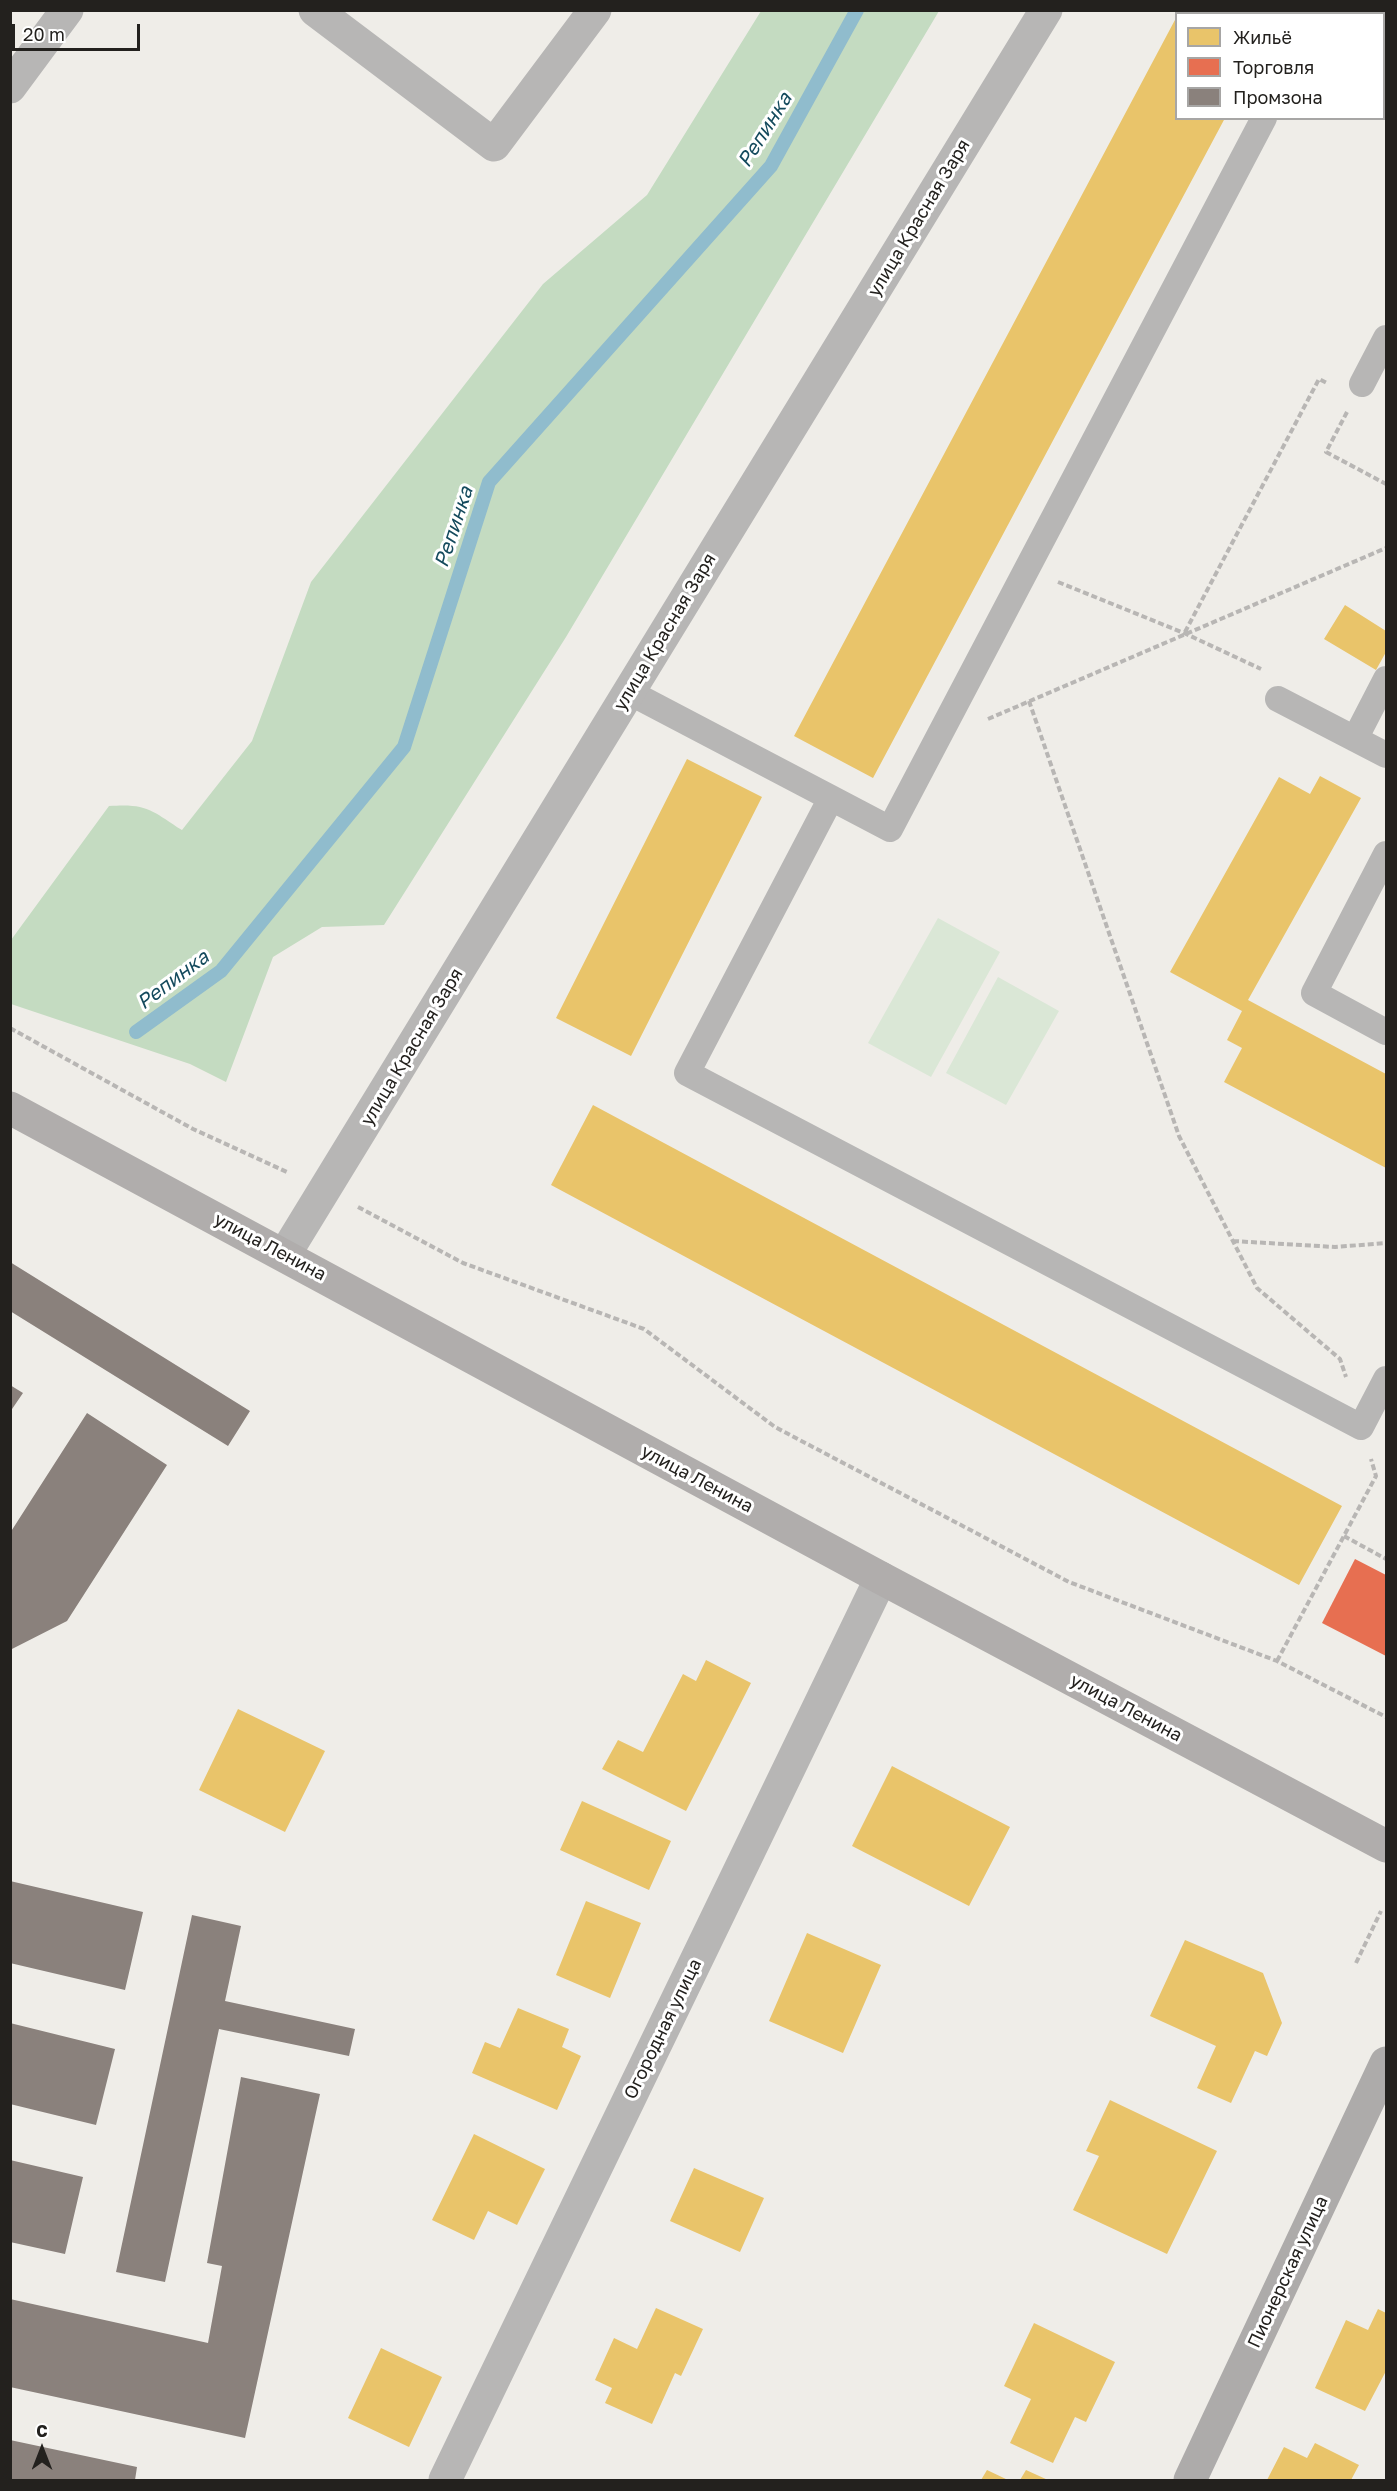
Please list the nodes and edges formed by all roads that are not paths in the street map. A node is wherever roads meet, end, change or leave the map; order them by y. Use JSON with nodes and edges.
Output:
{"nodes":[{"id":1,"x":67,"y":10,"type":"edge"},
{"id":2,"x":315,"y":10,"type":"edge"},
{"id":3,"x":595,"y":10,"type":"edge"},
{"id":4,"x":1046,"y":10,"type":"edge"},
{"id":5,"x":10,"y":87,"type":"edge"},
{"id":6,"x":1263,"y":120,"type":"edge"},
{"id":7,"x":1386,"y":338,"type":"edge"},
{"id":8,"x":1358,"y":391,"type":"road end"},
{"id":9,"x":1386,"y":680,"type":"edge"},
{"id":10,"x":629,"y":692,"type":"junction"},
{"id":11,"x":1278,"y":699,"type":"road end"},
{"id":12,"x":1355,"y":739,"type":"junction"},
{"id":13,"x":1386,"y":755,"type":"edge"},
{"id":14,"x":831,"y":798,"type":"junction"},
{"id":15,"x":1386,"y":854,"type":"edge"},
{"id":16,"x":1386,"y":1032,"type":"edge"},
{"id":17,"x":10,"y":1108,"type":"edge"},
{"id":18,"x":285,"y":1254,"type":"junction"},
{"id":19,"x":1386,"y":1379,"type":"edge"},
{"id":20,"x":881,"y":1578,"type":"junction"},
{"id":21,"x":1386,"y":1846,"type":"edge"},
{"id":22,"x":1386,"y":2063,"type":"edge"},
{"id":23,"x":445,"y":2481,"type":"edge"},
{"id":24,"x":1190,"y":2481,"type":"edge"}],
"edges":[{"from":1,"to":5,"type":"street"},
{"from":2,"to":3,"type":"street"},
{"from":4,"to":10,"type":"street","name":"улица Красная Заря"},
{"from":6,"to":14,"type":"lane"},
{"from":7,"to":8,"type":"lane"},
{"from":9,"to":12,"type":"lane"},
{"from":10,"to":14,"type":"lane"},
{"from":10,"to":18,"type":"street","name":"улица Красная Заря"},
{"from":11,"to":12,"type":"lane"},
{"from":12,"to":13,"type":"lane"},
{"from":14,"to":19,"type":"lane"},
{"from":15,"to":16,"type":"lane"},
{"from":17,"to":18,"type":"main road","name":"улица Ленина"},
{"from":18,"to":20,"type":"main road","name":"улица Ленина"},
{"from":20,"to":21,"type":"main road","name":"улица Ленина"},
{"from":20,"to":23,"type":"street","name":"Огородная улица"},
{"from":22,"to":24,"type":"street","name":"Пионерская улица"}]}
